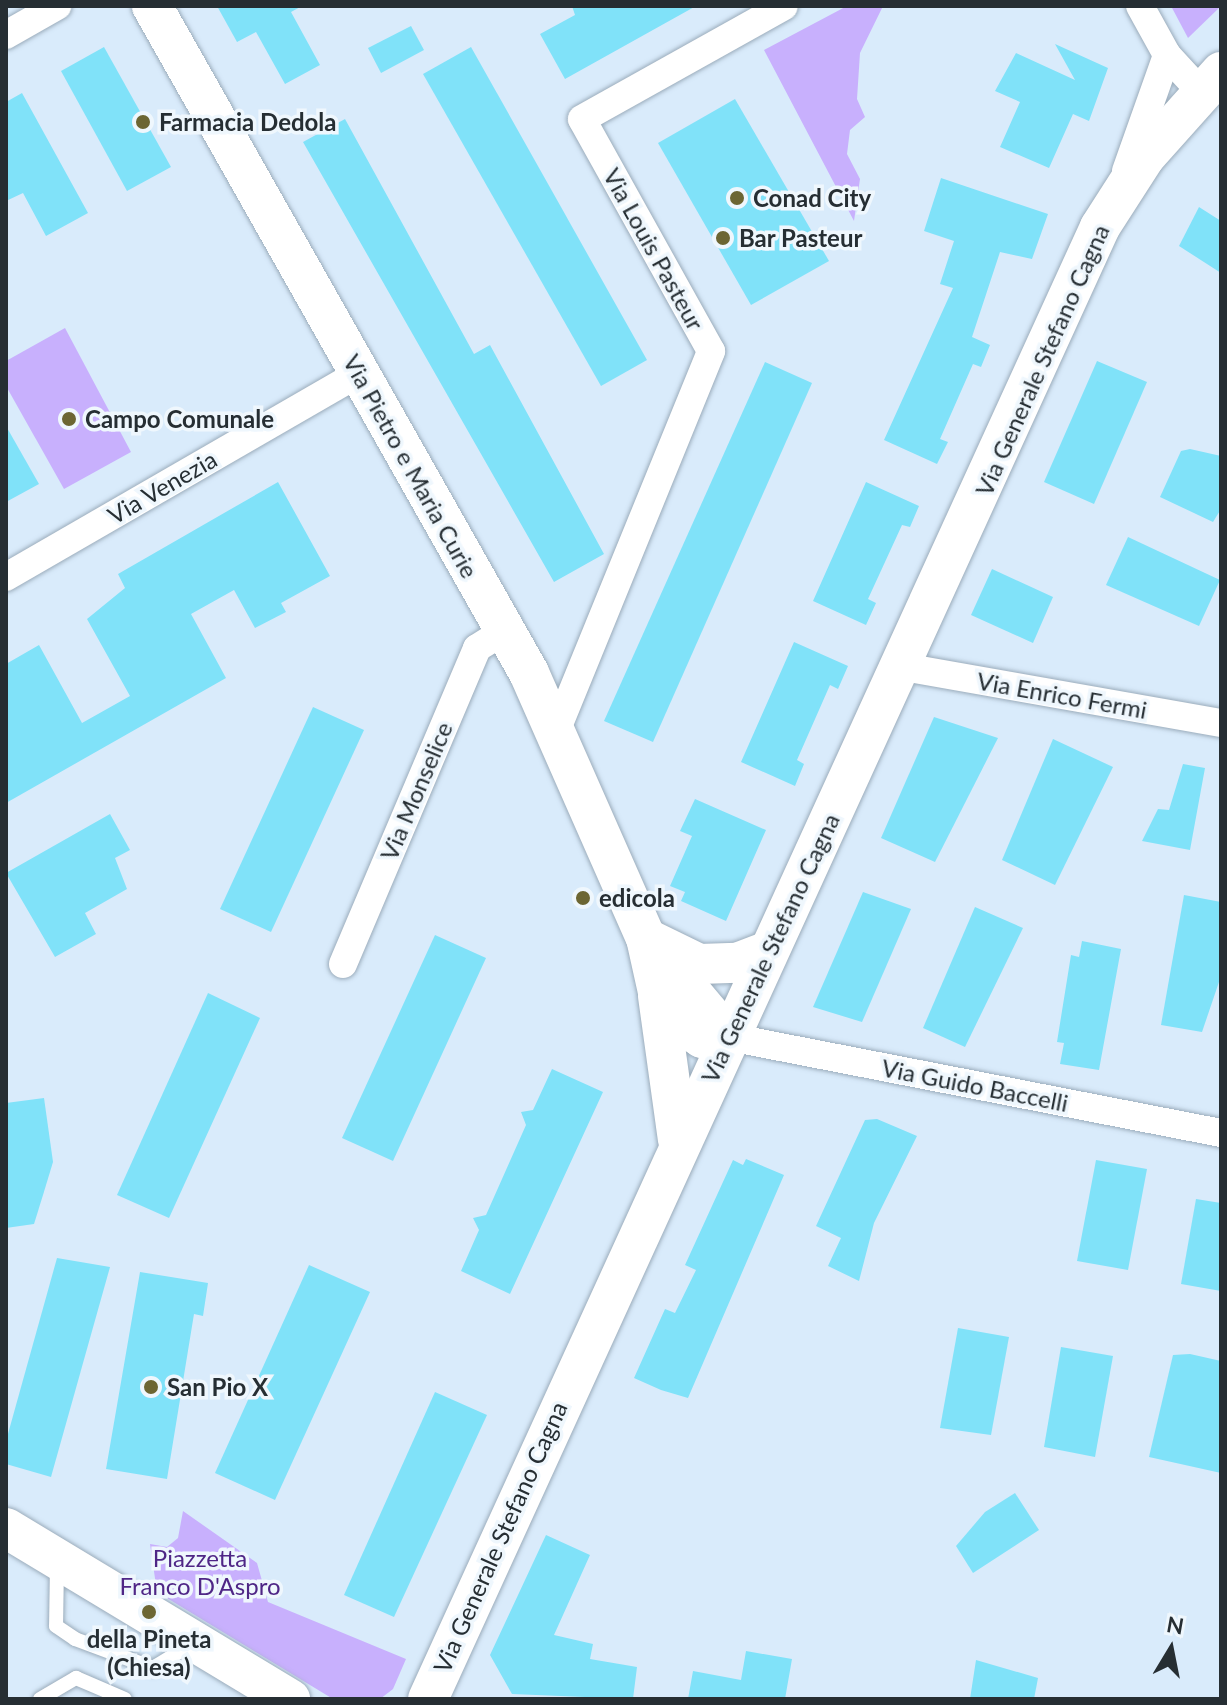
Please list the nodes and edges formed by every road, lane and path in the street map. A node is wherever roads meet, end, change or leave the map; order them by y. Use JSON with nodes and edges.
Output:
{"nodes":[{"id":1,"x":57,"y":6,"type":"edge"},
{"id":2,"x":152,"y":6,"type":"edge"},
{"id":3,"x":784,"y":6,"type":"edge"},
{"id":4,"x":1140,"y":6,"type":"edge"},
{"id":5,"x":6,"y":35,"type":"edge"},
{"id":6,"x":1167,"y":55,"type":"junction"},
{"id":7,"x":1211,"y":82,"type":"edge"},
{"id":8,"x":1118,"y":200,"type":"junction"},
{"id":9,"x":360,"y":373,"type":"junction"},
{"id":10,"x":6,"y":577,"type":"edge"},
{"id":11,"x":504,"y":631,"type":"junction"},
{"id":12,"x":903,"y":667,"type":"junction"},
{"id":13,"x":1221,"y":723,"type":"edge"},
{"id":14,"x":557,"y":729,"type":"junction"},
{"id":15,"x":659,"y":946,"type":"junction"},
{"id":16,"x":768,"y":951,"type":"junction"},
{"id":17,"x":343,"y":964,"type":"dead end"},
{"id":18,"x":658,"y":992,"type":"junction"},
{"id":19,"x":729,"y":1037,"type":"junction"},
{"id":20,"x":1221,"y":1133,"type":"edge"},
{"id":21,"x":678,"y":1140,"type":"junction"},
{"id":22,"x":6,"y":1528,"type":"edge"},
{"id":23,"x":58,"y":1560,"type":"junction"},
{"id":24,"x":192,"y":1644,"type":"junction"},
{"id":25,"x":243,"y":1688,"type":"edge"},
{"id":26,"x":40,"y":1699,"type":"edge"},
{"id":27,"x":125,"y":1699,"type":"edge"},
{"id":28,"x":290,"y":1699,"type":"edge"},
{"id":29,"x":428,"y":1699,"type":"edge"}],
"edges":[{"from":1,"to":5,"type":"street"},
{"from":2,"to":9,"type":"street","name":"Via Pietro e Maria Curie"},
{"from":3,"to":14,"type":"street","name":"Via Louis Pasteur"},
{"from":4,"to":6,"type":"street"},
{"from":6,"to":7,"type":"street"},
{"from":6,"to":8,"type":"street","name":"Via Generale Stefano Cagna"},
{"from":7,"to":8,"type":"street","name":"Via Generale Stefano Cagna"},
{"from":8,"to":12,"type":"street","name":"Via Generale Stefano Cagna"},
{"from":9,"to":10,"type":"street","name":"Via Venezia"},
{"from":9,"to":11,"type":"street","name":"Via Pietro e Maria Curie"},
{"from":11,"to":14,"type":"street","name":"Via Pietro e Maria Curie"},
{"from":11,"to":17,"type":"street","name":"Via Monselice"},
{"from":12,"to":13,"type":"street","name":"Via Enrico Fermi"},
{"from":12,"to":16,"type":"street","name":"Via Generale Stefano Cagna"},
{"from":14,"to":15,"type":"street","name":"Via Pietro e Maria Curie"},
{"from":15,"to":16,"type":"street"},
{"from":15,"to":18,"type":"street","name":"Via Pietro e Maria Curie"},
{"from":15,"to":19,"type":"street","name":"Via Pietro e Maria Curie"},
{"from":16,"to":19,"type":"street","name":"Via Generale Stefano Cagna"},
{"from":18,"to":19,"type":"street","name":"Via Pietro e Maria Curie"},
{"from":18,"to":21,"type":"street","name":"Via Pietro e Maria Curie"},
{"from":19,"to":20,"type":"street","name":"Via Guido Baccelli"},
{"from":19,"to":21,"type":"street","name":"Via Generale Stefano Cagna"},
{"from":21,"to":29,"type":"street","name":"Via Generale Stefano Cagna"},
{"from":22,"to":23,"type":"street"},
{"from":23,"to":24,"type":"street"},
{"from":23,"to":24,"type":"lane"},
{"from":24,"to":25,"type":"street"},
{"from":25,"to":28,"type":"street"},
{"from":26,"to":27,"type":"lane"}]}
